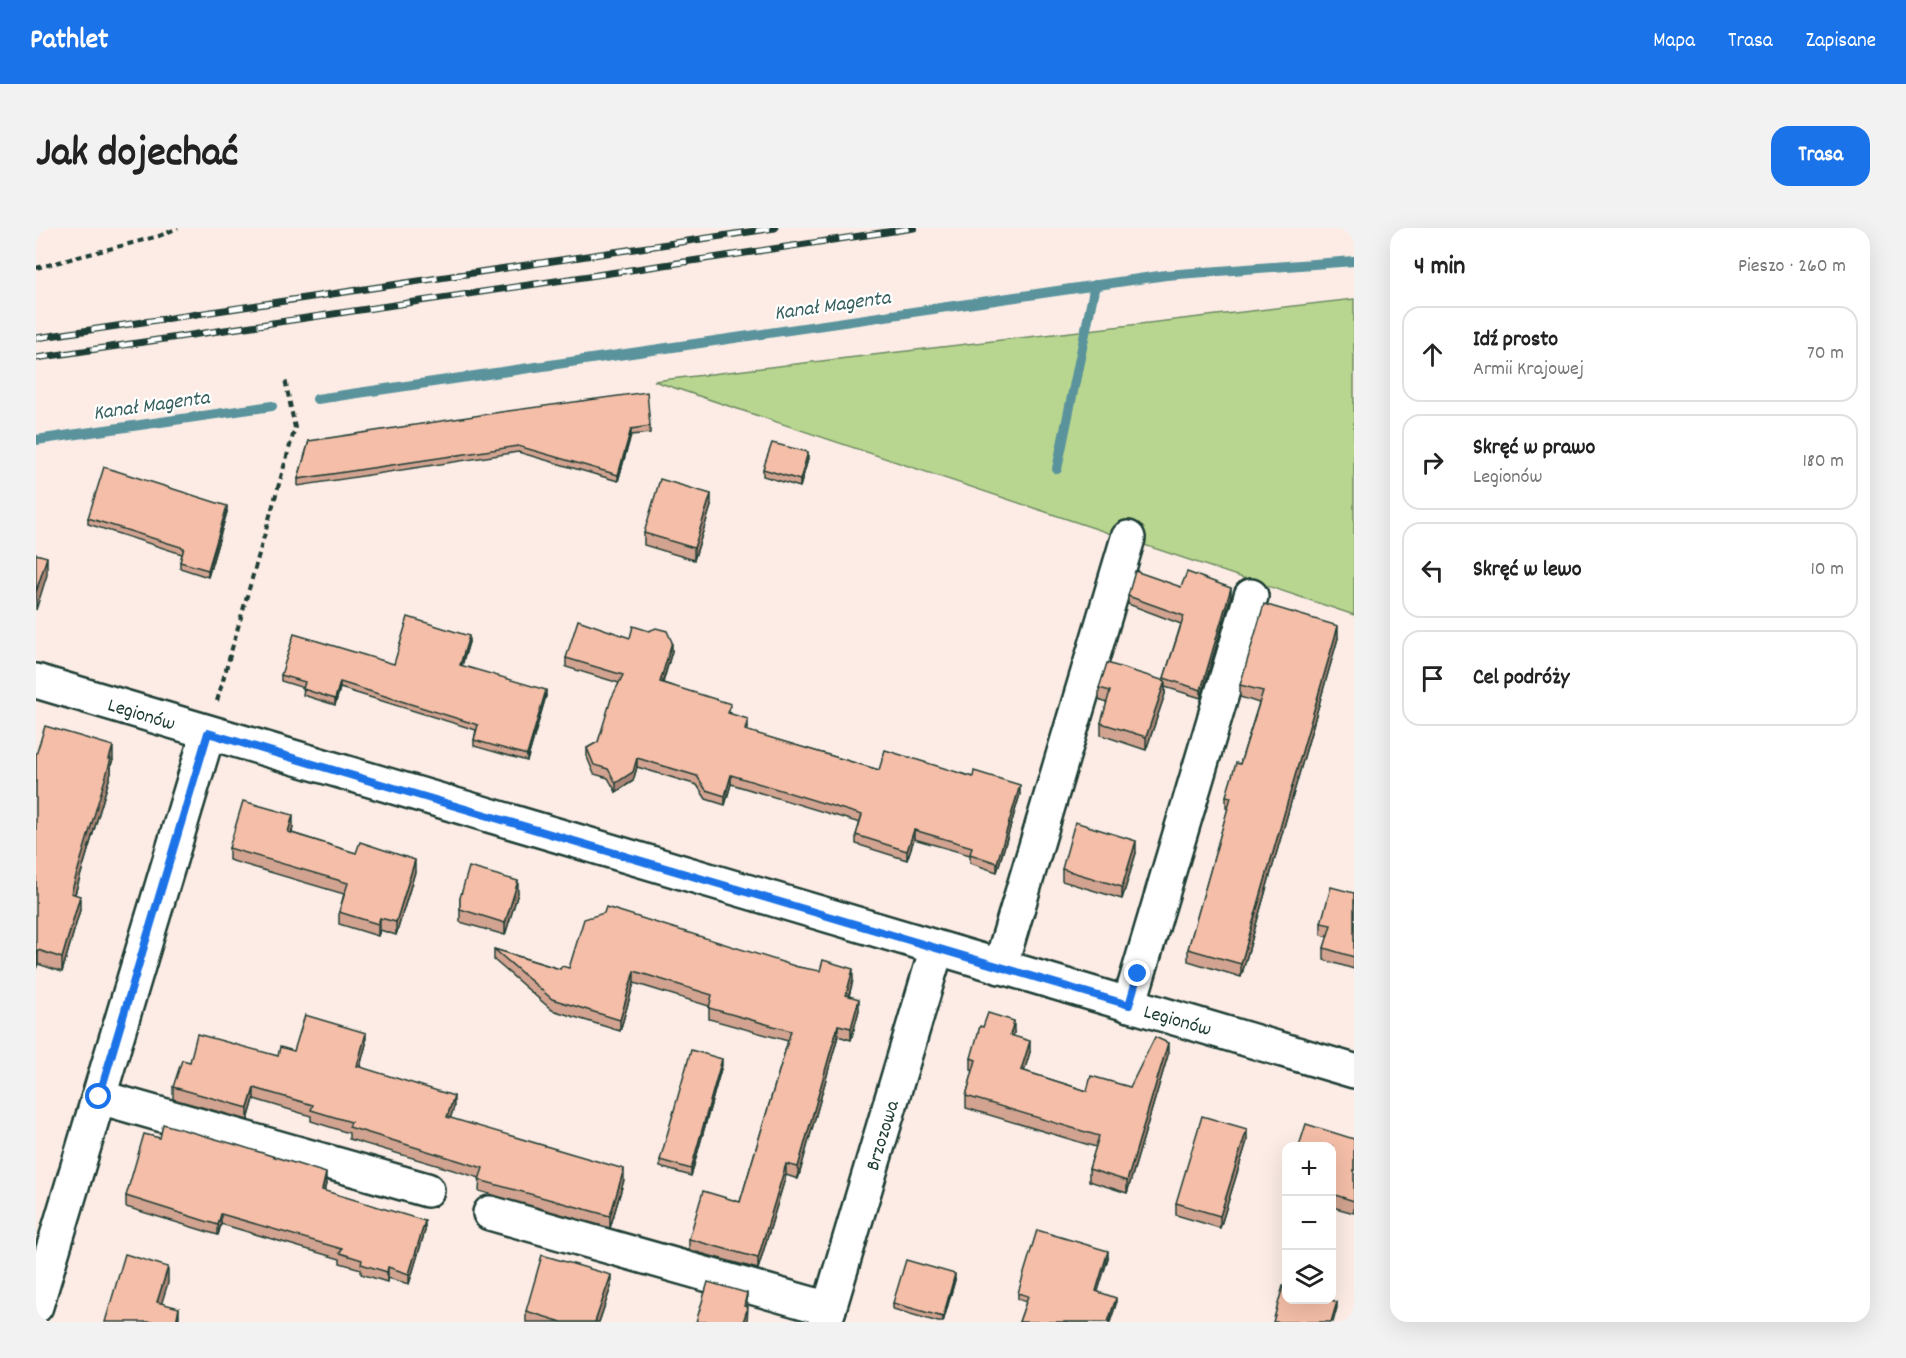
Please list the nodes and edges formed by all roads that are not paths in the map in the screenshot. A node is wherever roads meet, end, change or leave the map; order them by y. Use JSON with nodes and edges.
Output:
{"nodes":[{"id":1,"x":1128,"y":538,"type":"dead end"},
{"id":2,"x":1251,"y":596,"type":"dead end"},
{"id":3,"x":36,"y":681,"type":"edge"},
{"id":4,"x":208,"y":733,"type":"junction"},
{"id":5,"x":937,"y":948,"type":"junction"},
{"id":6,"x":1000,"y":967,"type":"junction"},
{"id":7,"x":1129,"y":1005,"type":"junction"},
{"id":8,"x":1354,"y":1071,"type":"edge"},
{"id":9,"x":99,"y":1097,"type":"junction"},
{"id":10,"x":426,"y":1190,"type":"dead end"},
{"id":11,"x":490,"y":1213,"type":"dead end"},
{"id":12,"x":36,"y":1306,"type":"edge"},
{"id":13,"x":827,"y":1315,"type":"edge"}],
"edges":[{"from":1,"to":6,"type":"street"},
{"from":2,"to":7,"type":"street"},
{"from":3,"to":4,"type":"street","name":"Legionów"},
{"from":4,"to":5,"type":"street","name":"Legionów"},
{"from":4,"to":9,"type":"street"},
{"from":5,"to":6,"type":"street","name":"Legionów"},
{"from":5,"to":13,"type":"street","name":"Brzozowa"},
{"from":6,"to":7,"type":"street","name":"Legionów"},
{"from":7,"to":8,"type":"street","name":"Legionów"},
{"from":9,"to":10,"type":"street"},
{"from":9,"to":12,"type":"street"},
{"from":11,"to":13,"type":"street"}]}
